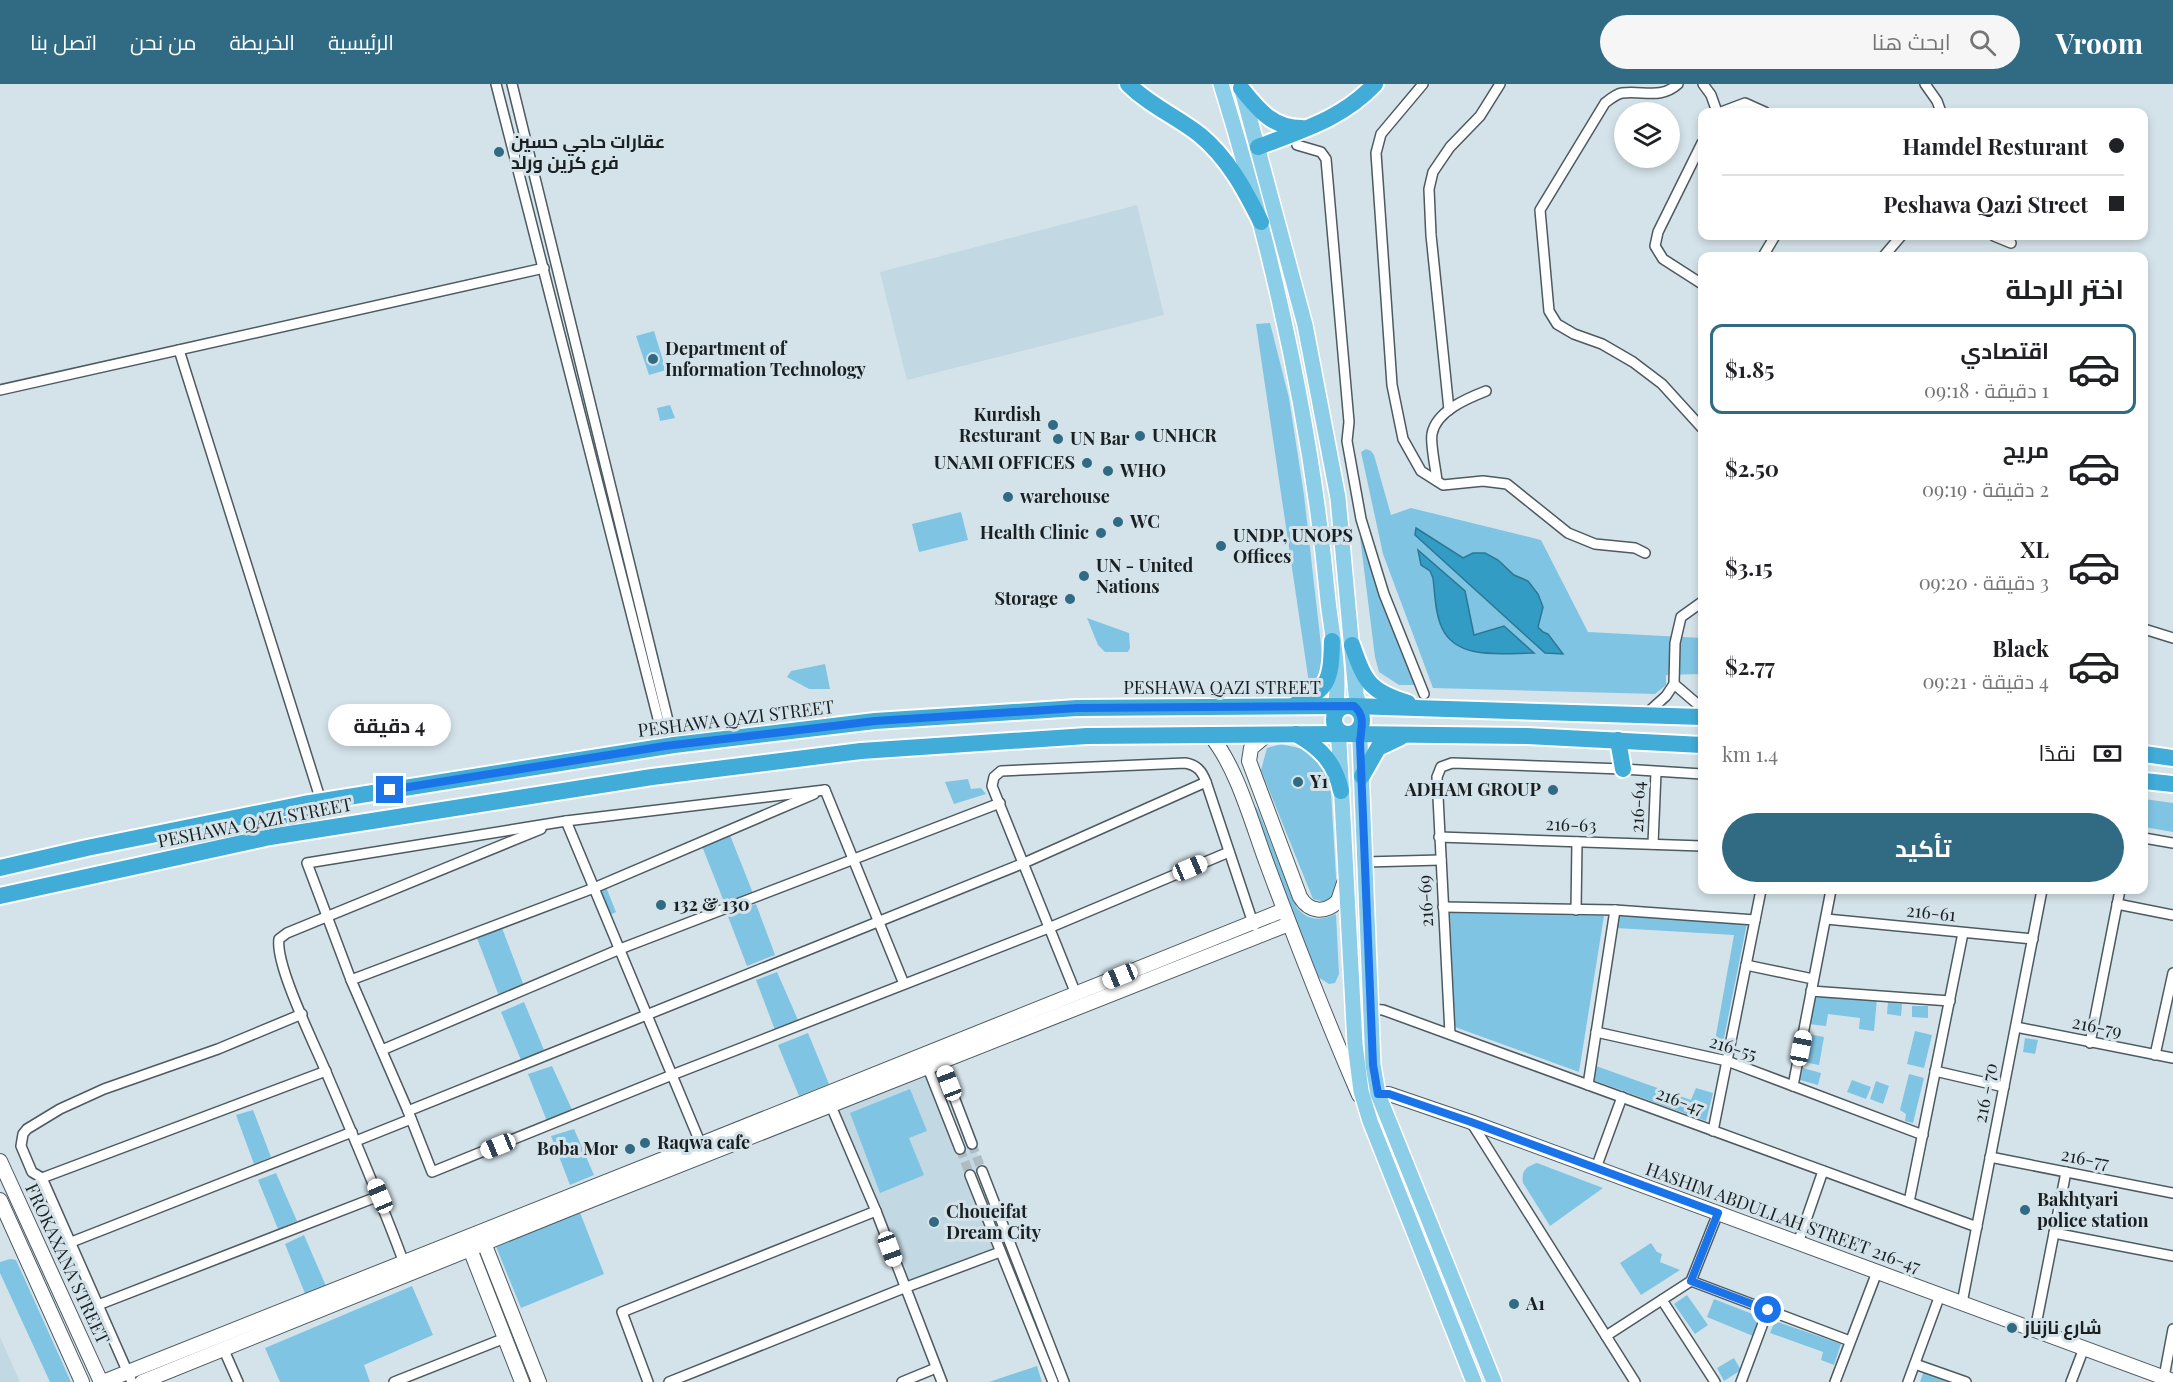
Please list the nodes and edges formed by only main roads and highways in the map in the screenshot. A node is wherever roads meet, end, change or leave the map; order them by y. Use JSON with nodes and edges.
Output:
{"nodes":[{"id":1,"x":1128,"y":84,"type":"edge"},
{"id":2,"x":1221,"y":84,"type":"edge"},
{"id":3,"x":1375,"y":84,"type":"edge"},
{"id":4,"x":1241,"y":86,"type":"edge"},
{"id":5,"x":1309,"y":128,"type":"junction"},
{"id":6,"x":1258,"y":147,"type":"junction"},
{"id":7,"x":1242,"y":151,"type":"junction"},
{"id":8,"x":1261,"y":222,"type":"junction"},
{"id":9,"x":1332,"y":641,"type":"junction"},
{"id":10,"x":1352,"y":645,"type":"junction"},
{"id":11,"x":1425,"y":702,"type":"junction"},
{"id":12,"x":1286,"y":706,"type":"junction"},
{"id":13,"x":1698,"y":717,"type":"edge"},
{"id":14,"x":1348,"y":719,"type":"junction"},
{"id":15,"x":1295,"y":734,"type":"junction"},
{"id":16,"x":1413,"y":735,"type":"junction"},
{"id":17,"x":1618,"y":740,"type":"junction"},
{"id":18,"x":1698,"y":745,"type":"edge"},
{"id":19,"x":2148,"y":755,"type":"edge"},
{"id":20,"x":2173,"y":758,"type":"edge"},
{"id":21,"x":1340,"y":767,"type":"junction"},
{"id":22,"x":1623,"y":769,"type":"road end"},
{"id":23,"x":1361,"y":771,"type":"junction"},
{"id":24,"x":2148,"y":781,"type":"edge"},
{"id":25,"x":2173,"y":784,"type":"edge"},
{"id":26,"x":1341,"y":791,"type":"junction"},
{"id":27,"x":0,"y":868,"type":"edge"},
{"id":28,"x":0,"y":896,"type":"edge"},
{"id":29,"x":1474,"y":1382,"type":"edge"},
{"id":30,"x":1494,"y":1382,"type":"edge"}],
"edges":[{"from":1,"to":8,"type":"highway"},
{"from":2,"to":7,"type":"main road"},
{"from":3,"to":5,"type":"highway"},
{"from":4,"to":5,"type":"highway"},
{"from":4,"to":6,"type":"main road"},
{"from":5,"to":6,"type":"highway"},
{"from":6,"to":7,"type":"main road"},
{"from":6,"to":10,"type":"main road"},
{"from":7,"to":8,"type":"main road"},
{"from":8,"to":9,"type":"main road"},
{"from":9,"to":12,"type":"highway"},
{"from":9,"to":14,"type":"main road"},
{"from":10,"to":11,"type":"highway"},
{"from":10,"to":14,"type":"main road"},
{"from":11,"to":13,"type":"highway","name":"PESHAWA QAZI STREET"},
{"from":11,"to":14,"type":"highway","name":"PESHAWA QAZI STREET"},
{"from":12,"to":14,"type":"highway","name":"PESHAWA QAZI STREET"},
{"from":12,"to":27,"type":"highway","name":"PESHAWA QAZI STREET"},
{"from":14,"to":15,"type":"highway","name":"PESHAWA QAZI STREET"},
{"from":14,"to":16,"type":"highway","name":"PESHAWA QAZI STREET"},
{"from":14,"to":21,"type":"main road"},
{"from":14,"to":23,"type":"main road"},
{"from":15,"to":26,"type":"highway"},
{"from":15,"to":28,"type":"highway","name":"PESHAWA QAZI STREET"},
{"from":16,"to":17,"type":"highway","name":"PESHAWA QAZI STREET"},
{"from":16,"to":23,"type":"highway"},
{"from":17,"to":18,"type":"highway","name":"PESHAWA QAZI STREET"},
{"from":17,"to":22,"type":"highway"},
{"from":19,"to":20,"type":"highway"},
{"from":21,"to":23,"type":"main road"},
{"from":21,"to":26,"type":"main road"},
{"from":23,"to":30,"type":"main road"},
{"from":24,"to":25,"type":"highway"},
{"from":26,"to":29,"type":"main road"}]}
